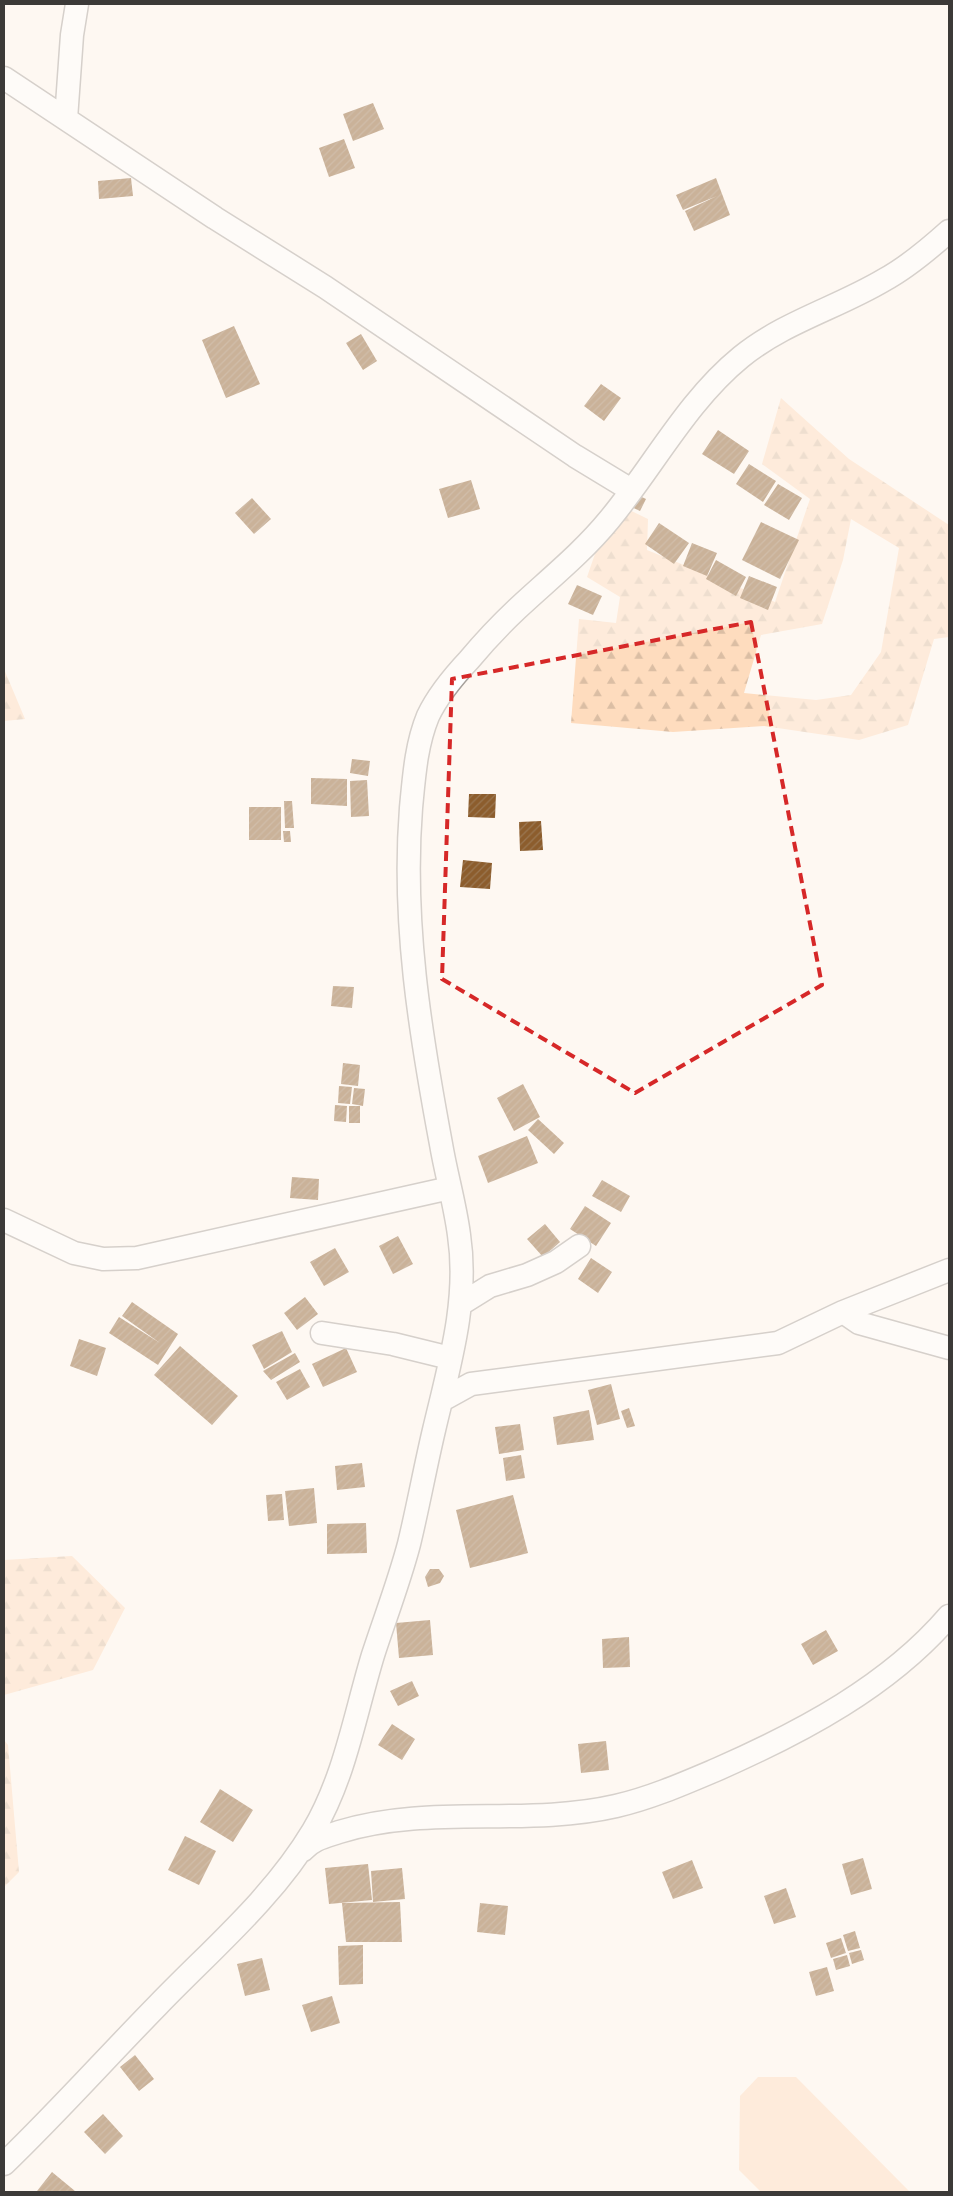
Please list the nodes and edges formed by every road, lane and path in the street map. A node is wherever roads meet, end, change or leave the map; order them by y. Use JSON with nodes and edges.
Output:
{"nodes":[{"id":1,"x":77,"y":4,"type":"edge"},
{"id":2,"x":4,"y":78,"type":"edge"},
{"id":3,"x":66,"y":119,"type":"junction"},
{"id":4,"x":949,"y":231,"type":"edge"},
{"id":5,"x":631,"y":490,"type":"junction"},
{"id":6,"x":450,"y":1188,"type":"junction"},
{"id":7,"x":4,"y":1220,"type":"edge"},
{"id":8,"x":579,"y":1246,"type":"dead end"},
{"id":9,"x":949,"y":1270,"type":"edge"},
{"id":10,"x":461,"y":1304,"type":"junction"},
{"id":11,"x":844,"y":1312,"type":"junction"},
{"id":12,"x":322,"y":1333,"type":"dead end"},
{"id":13,"x":949,"y":1348,"type":"edge"},
{"id":14,"x":450,"y":1358,"type":"junction"},
{"id":15,"x":442,"y":1400,"type":"junction"},
{"id":16,"x":949,"y":1616,"type":"edge"},
{"id":17,"x":294,"y":1859,"type":"junction"},
{"id":18,"x":4,"y":2164,"type":"edge"}],
"edges":[{"from":1,"to":3,"type":"street"},
{"from":2,"to":3,"type":"street"},
{"from":3,"to":5,"type":"street"},
{"from":4,"to":5,"type":"street"},
{"from":5,"to":6,"type":"street"},
{"from":6,"to":7,"type":"street"},
{"from":6,"to":10,"type":"street"},
{"from":8,"to":10,"type":"street"},
{"from":9,"to":11,"type":"street"},
{"from":10,"to":14,"type":"street"},
{"from":11,"to":13,"type":"street"},
{"from":11,"to":15,"type":"street"},
{"from":12,"to":14,"type":"street"},
{"from":14,"to":15,"type":"street"},
{"from":15,"to":17,"type":"street"},
{"from":16,"to":17,"type":"street"},
{"from":17,"to":18,"type":"street"}]}
